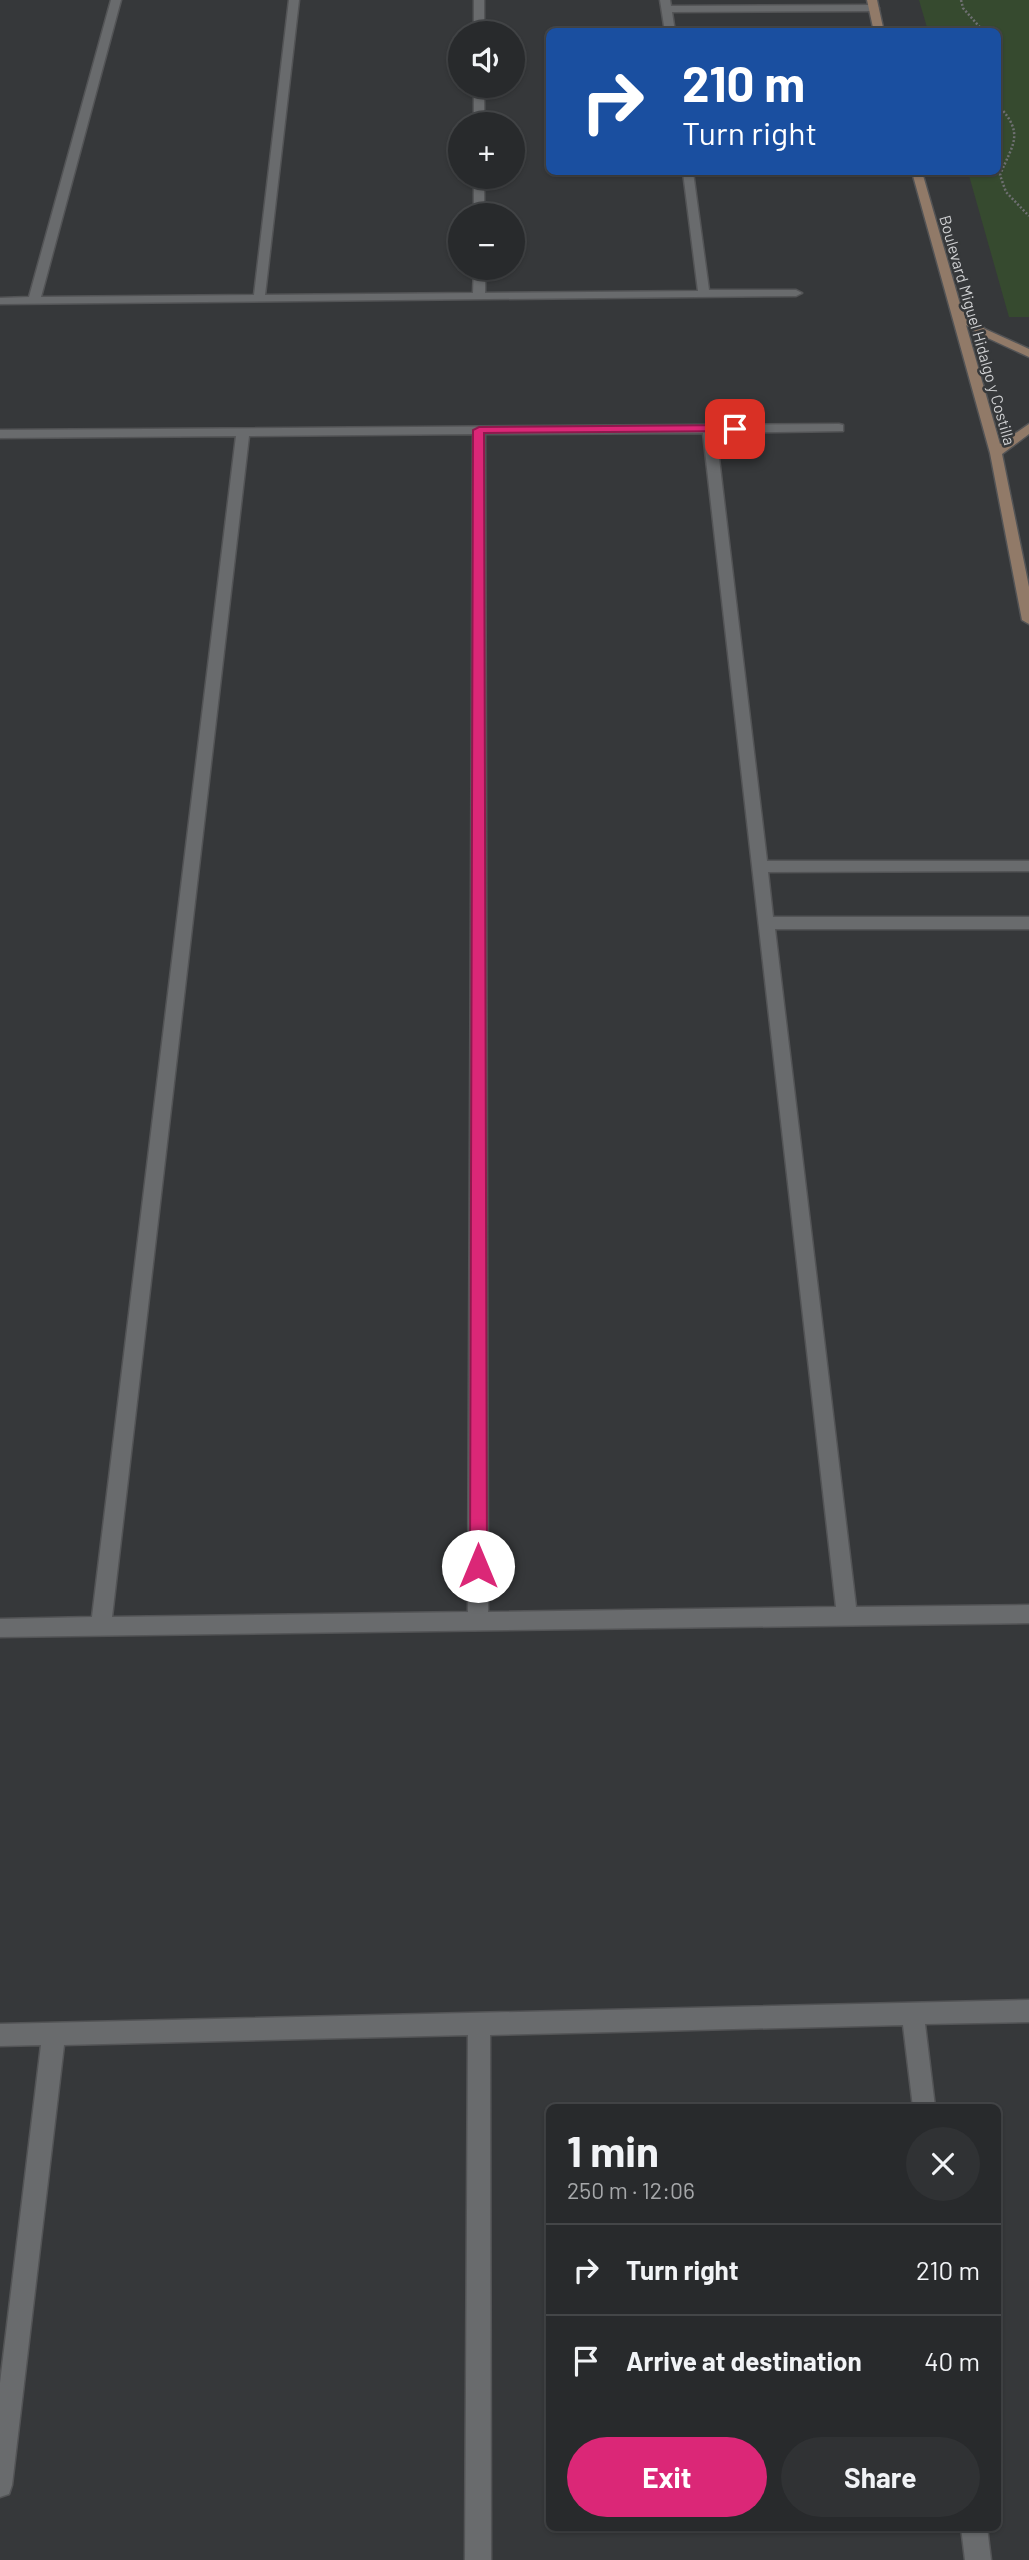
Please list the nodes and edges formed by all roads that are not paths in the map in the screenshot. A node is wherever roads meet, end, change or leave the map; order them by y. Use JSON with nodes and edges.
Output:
{"nodes":[{"id":1,"x":116,"y":0,"type":"edge"},
{"id":2,"x":294,"y":0,"type":"edge"},
{"id":3,"x":479,"y":0,"type":"edge"},
{"id":4,"x":666,"y":4,"type":"edge"},
{"id":5,"x":873,"y":4,"type":"edge"},
{"id":6,"x":479,"y":21,"type":"edge"},
{"id":7,"x":669,"y":28,"type":"edge"},
{"id":8,"x":879,"y":28,"type":"edge"},
{"id":9,"x":688,"y":175,"type":"edge"},
{"id":10,"x":919,"y":175,"type":"edge"},
{"id":11,"x":479,"y":280,"type":"edge"},
{"id":12,"x":796,"y":293,"type":"dead end"},
{"id":13,"x":704,"y":294,"type":"junction"},
{"id":14,"x":479,"y":297,"type":"junction"},
{"id":15,"x":259,"y":299,"type":"junction"},
{"id":16,"x":0,"y":301,"type":"edge"},
{"id":17,"x":34,"y":301,"type":"junction"},
{"id":18,"x":956,"y":312,"type":"junction"},
{"id":19,"x":1029,"y":353,"type":"edge"},
{"id":20,"x":839,"y":428,"type":"dead end"},
{"id":21,"x":1029,"y":428,"type":"edge"},
{"id":22,"x":709,"y":429,"type":"junction"},
{"id":23,"x":479,"y":430,"type":"junction"},
{"id":24,"x":243,"y":432,"type":"junction"},
{"id":25,"x":1,"y":436,"type":"edge"},
{"id":26,"x":996,"y":453,"type":"junction"},
{"id":27,"x":1029,"y":621,"type":"edge"},
{"id":28,"x":1029,"y":866,"type":"edge"},
{"id":29,"x":760,"y":867,"type":"junction"},
{"id":30,"x":767,"y":923,"type":"junction"},
{"id":31,"x":1029,"y":923,"type":"edge"},
{"id":32,"x":1029,"y":1614,"type":"edge"},
{"id":33,"x":847,"y":1616,"type":"junction"},
{"id":34,"x":478,"y":1621,"type":"junction"},
{"id":35,"x":101,"y":1627,"type":"junction"},
{"id":36,"x":0,"y":1628,"type":"edge"},
{"id":37,"x":1029,"y":2011,"type":"edge"},
{"id":38,"x":913,"y":2014,"type":"junction"},
{"id":39,"x":479,"y":2024,"type":"junction"},
{"id":40,"x":54,"y":2034,"type":"junction"},
{"id":41,"x":0,"y":2035,"type":"edge"},
{"id":42,"x":924,"y":2104,"type":"edge"},
{"id":43,"x":0,"y":2485,"type":"edge"},
{"id":44,"x":974,"y":2531,"type":"edge"},
{"id":45,"x":478,"y":2560,"type":"edge"},
{"id":46,"x":978,"y":2560,"type":"edge"}],
"edges":[{"from":1,"to":17,"type":"street"},
{"from":2,"to":15,"type":"street"},
{"from":3,"to":6,"type":"street"},
{"from":4,"to":5,"type":"street"},
{"from":4,"to":7,"type":"street"},
{"from":5,"to":8,"type":"street"},
{"from":9,"to":13,"type":"street"},
{"from":10,"to":18,"type":"street","name":"Boulevard Miguel Hidalgo y Costilla"},
{"from":11,"to":14,"type":"street"},
{"from":12,"to":13,"type":"street"},
{"from":13,"to":14,"type":"street"},
{"from":14,"to":15,"type":"street"},
{"from":15,"to":17,"type":"street"},
{"from":16,"to":17,"type":"street"},
{"from":18,"to":19,"type":"street"},
{"from":18,"to":26,"type":"street","name":"Boulevard Miguel Hidalgo y Costilla"},
{"from":20,"to":22,"type":"street"},
{"from":21,"to":26,"type":"street"},
{"from":22,"to":23,"type":"street"},
{"from":22,"to":29,"type":"street"},
{"from":23,"to":24,"type":"street"},
{"from":23,"to":34,"type":"street"},
{"from":24,"to":25,"type":"street"},
{"from":24,"to":35,"type":"street"},
{"from":26,"to":27,"type":"street","name":"Boulevard Miguel Hidalgo y Costilla"},
{"from":28,"to":29,"type":"street"},
{"from":29,"to":30,"type":"street"},
{"from":30,"to":31,"type":"street"},
{"from":30,"to":33,"type":"street"},
{"from":32,"to":33,"type":"street"},
{"from":33,"to":34,"type":"street"},
{"from":34,"to":35,"type":"street"},
{"from":35,"to":36,"type":"street"},
{"from":37,"to":38,"type":"street"},
{"from":38,"to":39,"type":"street"},
{"from":38,"to":42,"type":"street"},
{"from":39,"to":40,"type":"street"},
{"from":39,"to":45,"type":"street"},
{"from":40,"to":41,"type":"street"},
{"from":40,"to":43,"type":"street"},
{"from":44,"to":46,"type":"street"}]}
